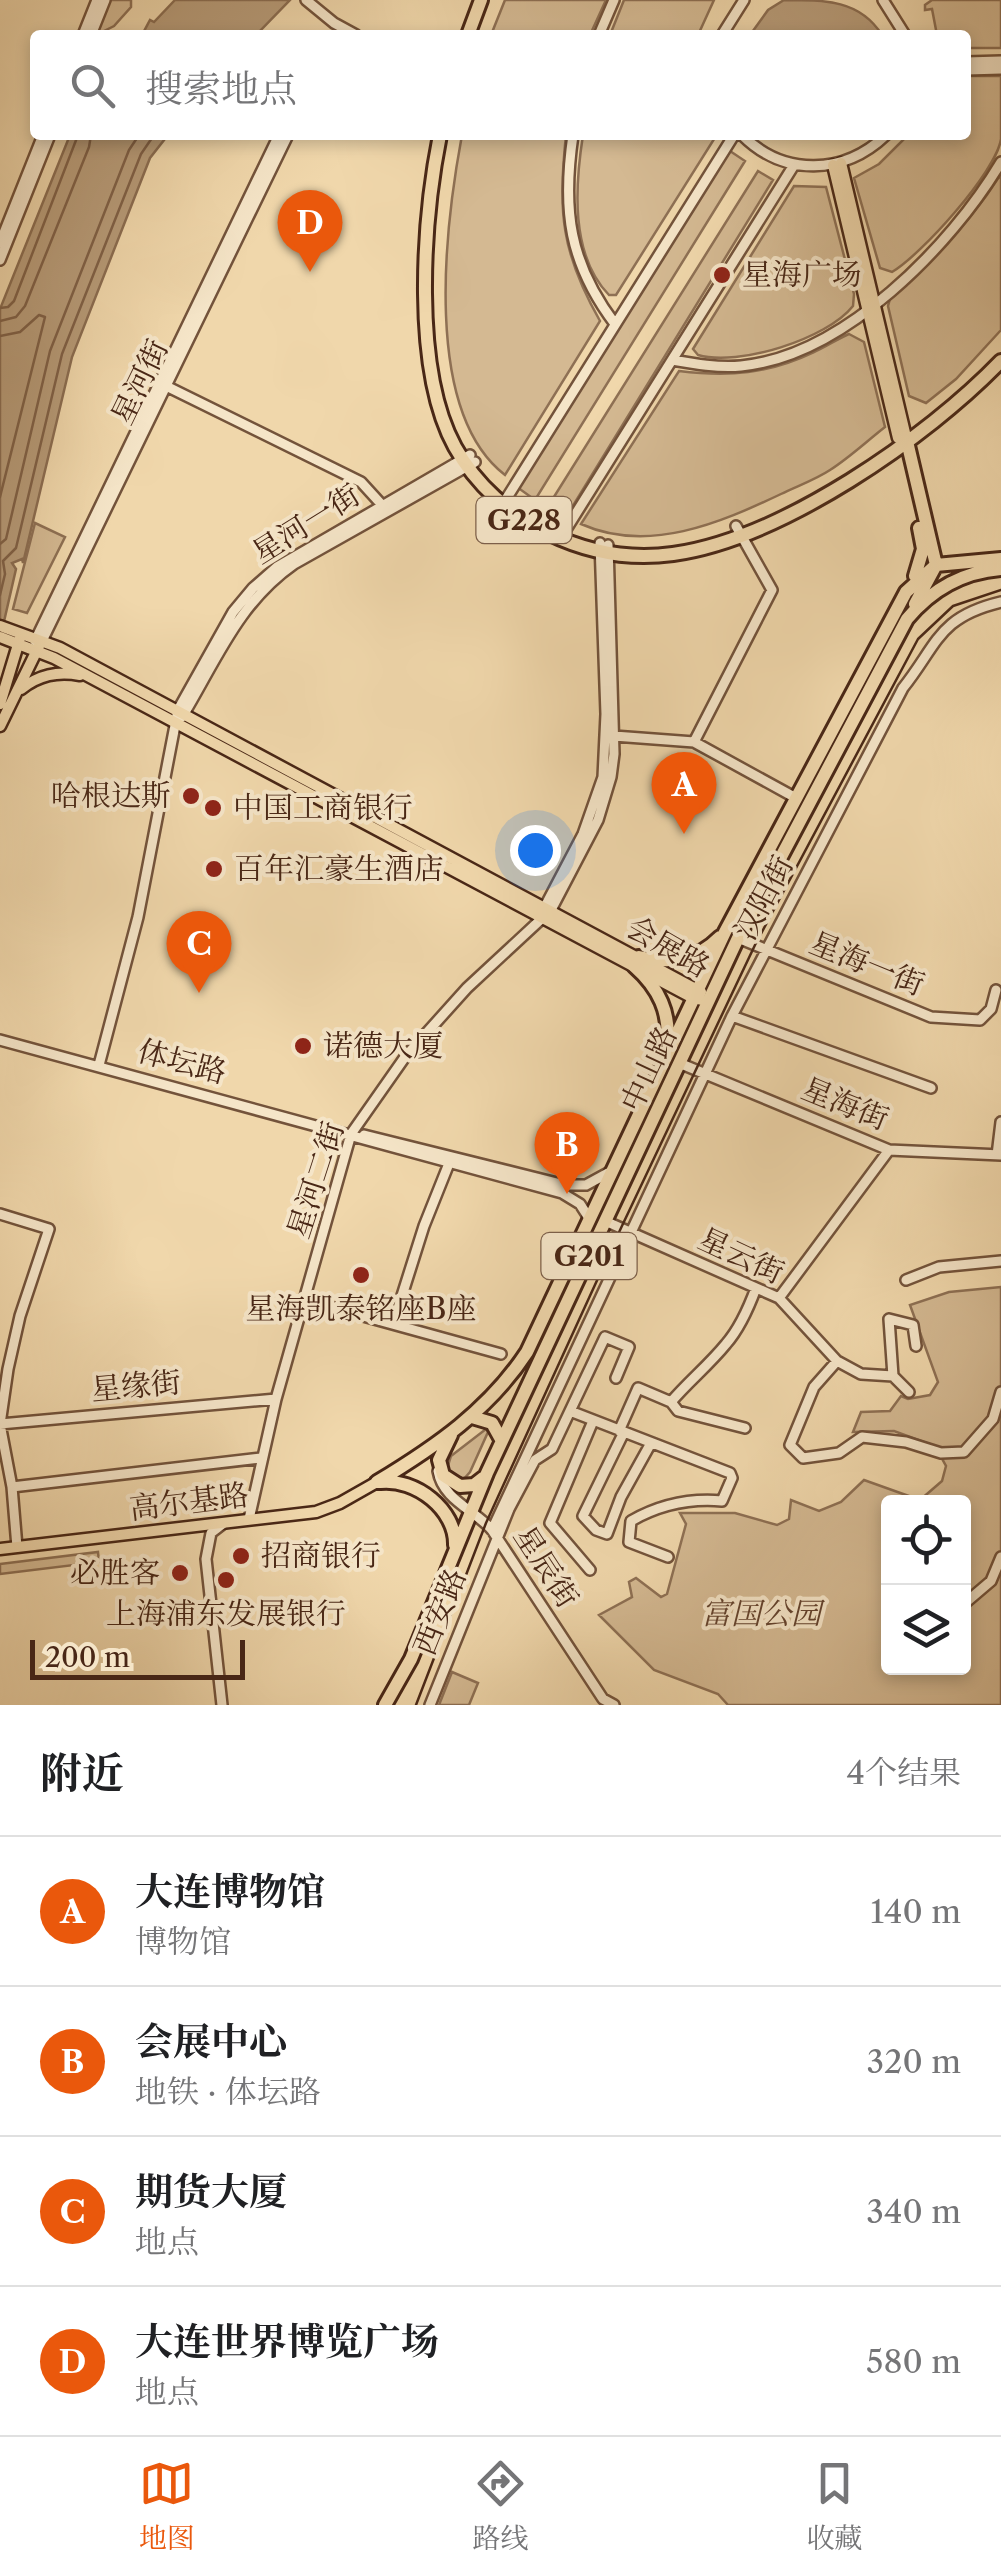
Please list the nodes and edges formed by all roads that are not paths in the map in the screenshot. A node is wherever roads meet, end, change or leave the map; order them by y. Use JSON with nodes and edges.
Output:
{"nodes":[{"id":1,"x":101,"y":0,"type":"edge"},
{"id":2,"x":306,"y":0,"type":"edge"},
{"id":3,"x":481,"y":0,"type":"edge"},
{"id":4,"x":490,"y":0,"type":"edge"},
{"id":5,"x":614,"y":0,"type":"edge"},
{"id":6,"x":744,"y":0,"type":"edge"},
{"id":7,"x":890,"y":3,"type":"edge"},
{"id":8,"x":89,"y":30,"type":"edge"},
{"id":9,"x":335,"y":30,"type":"edge"},
{"id":10,"x":470,"y":30,"type":"edge"},
{"id":11,"x":479,"y":30,"type":"edge"},
{"id":12,"x":601,"y":30,"type":"edge"},
{"id":13,"x":725,"y":30,"type":"edge"},
{"id":14,"x":903,"y":30,"type":"edge"},
{"id":15,"x":1001,"y":61,"type":"edge"},
{"id":16,"x":971,"y":62,"type":"edge"},
{"id":17,"x":1001,"y":69,"type":"edge"},
{"id":18,"x":971,"y":70,"type":"edge"},
{"id":19,"x":45,"y":140,"type":"edge"},
{"id":20,"x":45,"y":140,"type":"edge"},
{"id":21,"x":277,"y":140,"type":"edge"},
{"id":22,"x":285,"y":140,"type":"edge"},
{"id":23,"x":439,"y":140,"type":"edge"},
{"id":24,"x":447,"y":140,"type":"edge"},
{"id":25,"x":574,"y":140,"type":"edge"},
{"id":26,"x":731,"y":140,"type":"edge"},
{"id":27,"x":748,"y":140,"type":"edge"},
{"id":28,"x":880,"y":140,"type":"edge"},
{"id":29,"x":1001,"y":162,"type":"edge"},
{"id":30,"x":837,"y":164,"type":"junction"},
{"id":31,"x":794,"y":165,"type":"junction"},
{"id":32,"x":0,"y":243,"type":"edge"},
{"id":33,"x":0,"y":260,"type":"edge"},
{"id":34,"x":871,"y":306,"type":"junction"},
{"id":35,"x":615,"y":324,"type":"junction"},
{"id":36,"x":1001,"y":350,"type":"edge"},
{"id":37,"x":672,"y":360,"type":"junction"},
{"id":38,"x":1001,"y":360,"type":"edge"},
{"id":39,"x":162,"y":384,"type":"junction"},
{"id":40,"x":903,"y":440,"type":"junction"},
{"id":41,"x":469,"y":460,"type":"junction"},
{"id":42,"x":505,"y":500,"type":"junction"},
{"id":43,"x":382,"y":505,"type":"junction"},
{"id":44,"x":738,"y":530,"type":"junction"},
{"id":45,"x":562,"y":535,"type":"junction"},
{"id":46,"x":604,"y":548,"type":"junction"},
{"id":47,"x":1001,"y":559,"type":"edge"},
{"id":48,"x":936,"y":564,"type":"junction"},
{"id":49,"x":1001,"y":569,"type":"edge"},
{"id":50,"x":906,"y":592,"type":"junction"},
{"id":51,"x":1001,"y":602,"type":"edge"},
{"id":52,"x":907,"y":619,"type":"junction"},
{"id":53,"x":2,"y":632,"type":"edge"},
{"id":54,"x":20,"y":639,"type":"junction"},
{"id":55,"x":38,"y":643,"type":"junction"},
{"id":56,"x":94,"y":679,"type":"junction"},
{"id":57,"x":16,"y":693,"type":"junction"},
{"id":58,"x":0,"y":704,"type":"edge"},
{"id":59,"x":180,"y":716,"type":"junction"},
{"id":60,"x":0,"y":726,"type":"edge"},
{"id":61,"x":614,"y":736,"type":"junction"},
{"id":62,"x":694,"y":742,"type":"junction"},
{"id":63,"x":796,"y":798,"type":"junction"},
{"id":64,"x":545,"y":911,"type":"junction"},
{"id":65,"x":731,"y":935,"type":"junction"},
{"id":66,"x":765,"y":949,"type":"junction"},
{"id":67,"x":636,"y":962,"type":"junction"},
{"id":68,"x":996,"y":990,"type":"dead end"},
{"id":69,"x":700,"y":996,"type":"junction"},
{"id":70,"x":732,"y":1016,"type":"junction"},
{"id":71,"x":0,"y":1040,"type":"edge"},
{"id":72,"x":664,"y":1059,"type":"junction"},
{"id":73,"x":679,"y":1063,"type":"junction"},
{"id":74,"x":99,"y":1066,"type":"junction"},
{"id":75,"x":705,"y":1074,"type":"junction"},
{"id":76,"x":931,"y":1088,"type":"dead end"},
{"id":77,"x":1001,"y":1122,"type":"edge"},
{"id":78,"x":351,"y":1134,"type":"junction"},
{"id":79,"x":890,"y":1150,"type":"junction"},
{"id":80,"x":999,"y":1155,"type":"edge"},
{"id":81,"x":448,"y":1166,"type":"dead end"},
{"id":82,"x":612,"y":1169,"type":"junction"},
{"id":83,"x":0,"y":1214,"type":"edge"},
{"id":84,"x":589,"y":1218,"type":"junction"},
{"id":85,"x":605,"y":1221,"type":"junction"},
{"id":86,"x":631,"y":1232,"type":"junction"},
{"id":87,"x":1001,"y":1261,"type":"edge"},
{"id":88,"x":906,"y":1280,"type":"dead end"},
{"id":89,"x":756,"y":1288,"type":"junction"},
{"id":90,"x":780,"y":1298,"type":"junction"},
{"id":91,"x":305,"y":1300,"type":"junction"},
{"id":92,"x":392,"y":1324,"type":"junction"},
{"id":93,"x":916,"y":1346,"type":"dead end"},
{"id":94,"x":501,"y":1354,"type":"dead end"},
{"id":95,"x":837,"y":1361,"type":"junction"},
{"id":96,"x":893,"y":1376,"type":"junction"},
{"id":97,"x":616,"y":1378,"type":"dead end"},
{"id":98,"x":909,"y":1392,"type":"dead end"},
{"id":99,"x":1001,"y":1392,"type":"edge"},
{"id":100,"x":276,"y":1398,"type":"junction"},
{"id":101,"x":671,"y":1402,"type":"junction"},
{"id":102,"x":570,"y":1411,"type":"junction"},
{"id":103,"x":472,"y":1417,"type":"junction"},
{"id":104,"x":593,"y":1421,"type":"junction"},
{"id":105,"x":0,"y":1424,"type":"edge"},
{"id":106,"x":745,"y":1428,"type":"dead end"},
{"id":107,"x":452,"y":1432,"type":"junction"},
{"id":108,"x":622,"y":1432,"type":"junction"},
{"id":109,"x":502,"y":1440,"type":"junction"},
{"id":110,"x":651,"y":1443,"type":"junction"},
{"id":111,"x":261,"y":1458,"type":"junction"},
{"id":112,"x":439,"y":1460,"type":"junction"},
{"id":113,"x":487,"y":1473,"type":"junction"},
{"id":114,"x":376,"y":1482,"type":"junction"},
{"id":115,"x":12,"y":1487,"type":"junction"},
{"id":116,"x":476,"y":1510,"type":"junction"},
{"id":117,"x":249,"y":1519,"type":"junction"},
{"id":118,"x":224,"y":1523,"type":"junction"},
{"id":119,"x":494,"y":1534,"type":"junction"},
{"id":120,"x":17,"y":1547,"type":"junction"},
{"id":121,"x":0,"y":1549,"type":"edge"},
{"id":122,"x":454,"y":1553,"type":"junction"},
{"id":123,"x":668,"y":1557,"type":"dead end"},
{"id":124,"x":1001,"y":1557,"type":"edge"},
{"id":125,"x":486,"y":1561,"type":"junction"},
{"id":126,"x":513,"y":1563,"type":"junction"},
{"id":127,"x":590,"y":1570,"type":"dead end"},
{"id":128,"x":971,"y":1598,"type":"edge"},
{"id":129,"x":222,"y":1705,"type":"edge"},
{"id":130,"x":385,"y":1705,"type":"edge"},
{"id":131,"x":430,"y":1705,"type":"edge"},
{"id":132,"x":614,"y":1705,"type":"edge"}],
"edges":[{"from":1,"to":8,"type":"street"},
{"from":2,"to":9,"type":"street"},
{"from":3,"to":10,"type":"highway"},
{"from":4,"to":11,"type":"highway"},
{"from":5,"to":12,"type":"street"},
{"from":6,"to":13,"type":"street"},
{"from":7,"to":14,"type":"street"},
{"from":15,"to":16,"type":"street"},
{"from":17,"to":18,"type":"street"},
{"from":19,"to":32,"type":"street"},
{"from":20,"to":33,"type":"street"},
{"from":21,"to":39,"type":"street","name":"星河街"},
{"from":22,"to":39,"type":"street","name":"星河街"},
{"from":23,"to":41,"type":"highway","number":"G228"},
{"from":24,"to":41,"type":"highway","number":"G228"},
{"from":25,"to":35,"type":"street"},
{"from":26,"to":35,"type":"street"},
{"from":27,"to":31,"type":"street"},
{"from":28,"to":30,"type":"street"},
{"from":29,"to":34,"type":"street"},
{"from":30,"to":31,"type":"street"},
{"from":30,"to":34,"type":"main road"},
{"from":31,"to":37,"type":"street"},
{"from":34,"to":37,"type":"street"},
{"from":34,"to":40,"type":"main road"},
{"from":35,"to":42,"type":"street"},
{"from":36,"to":40,"type":"highway","number":"G228"},
{"from":37,"to":45,"type":"street"},
{"from":38,"to":40,"type":"highway","number":"G228"},
{"from":39,"to":43,"type":"street"},
{"from":39,"to":55,"type":"street","name":"星河街"},
{"from":40,"to":44,"type":"highway","number":"G228"},
{"from":40,"to":48,"type":"highway"},
{"from":40,"to":50,"type":"highway"},
{"from":41,"to":42,"type":"highway","number":"G228"},
{"from":41,"to":43,"type":"street","name":"星河一街"},
{"from":41,"to":59,"type":"street","name":"星河一街"},
{"from":42,"to":45,"type":"highway","number":"G228"},
{"from":43,"to":59,"type":"street","name":"星河一街"},
{"from":44,"to":46,"type":"highway","number":"G228"},
{"from":44,"to":62,"type":"street"},
{"from":45,"to":46,"type":"highway","number":"G228"},
{"from":46,"to":61,"type":"street","name":"星河二街"},
{"from":46,"to":64,"type":"street","name":"星河二街"},
{"from":47,"to":48,"type":"highway"},
{"from":48,"to":50,"type":"highway","name":"中山路","number":"G201"},
{"from":48,"to":52,"type":"highway"},
{"from":49,"to":52,"type":"highway","name":"中山路","number":"G201"},
{"from":50,"to":63,"type":"highway","name":"中山路","number":"G201"},
{"from":51,"to":66,"type":"street","name":"汉阳街"},
{"from":52,"to":65,"type":"highway","name":"中山路","number":"G201"},
{"from":53,"to":54,"type":"main road","name":"会展路"},
{"from":54,"to":55,"type":"main road","name":"会展路"},
{"from":54,"to":58,"type":"main road"},
{"from":55,"to":56,"type":"main road","name":"会展路"},
{"from":55,"to":57,"type":"main road","name":"星河街"},
{"from":55,"to":59,"type":"main road","name":"会展路"},
{"from":56,"to":57,"type":"main road"},
{"from":56,"to":59,"type":"main road","name":"会展路"},
{"from":57,"to":60,"type":"main road","name":"星河街"},
{"from":59,"to":64,"type":"main road","name":"会展路"},
{"from":59,"to":74,"type":"street","name":"星河一街"},
{"from":61,"to":62,"type":"street"},
{"from":61,"to":64,"type":"street","name":"星河二街"},
{"from":62,"to":63,"type":"street"},
{"from":63,"to":65,"type":"highway","name":"中山路","number":"G201"},
{"from":64,"to":67,"type":"main road","name":"会展路"},
{"from":64,"to":78,"type":"street","name":"星河二街"},
{"from":65,"to":66,"type":"street","name":"星海一街"},
{"from":65,"to":67,"type":"highway"},
{"from":65,"to":69,"type":"highway","name":"中山路","number":"G201"},
{"from":66,"to":68,"type":"street","name":"星海一街"},
{"from":66,"to":70,"type":"street","name":"汉阳街"},
{"from":67,"to":69,"type":"main road","name":"会展路"},
{"from":67,"to":72,"type":"highway"},
{"from":69,"to":72,"type":"highway","name":"中山路","number":"G201"},
{"from":69,"to":73,"type":"highway","name":"中山路","number":"G201"},
{"from":70,"to":75,"type":"street","name":"汉阳街"},
{"from":70,"to":76,"type":"street"},
{"from":71,"to":74,"type":"street","name":"体坛路"},
{"from":72,"to":82,"type":"highway","name":"中山路","number":"G201"},
{"from":73,"to":75,"type":"street","name":"星海街"},
{"from":73,"to":85,"type":"highway","name":"中山路","number":"G201"},
{"from":74,"to":78,"type":"street","name":"体坛路"},
{"from":75,"to":79,"type":"street","name":"星海街"},
{"from":75,"to":86,"type":"street","name":"汉阳街"},
{"from":77,"to":80,"type":"street"},
{"from":78,"to":82,"type":"street","name":"体坛路"},
{"from":78,"to":84,"type":"street","name":"体坛路"},
{"from":78,"to":91,"type":"street","name":"星河二街"},
{"from":79,"to":80,"type":"street","name":"星海街"},
{"from":79,"to":90,"type":"street"},
{"from":81,"to":92,"type":"street"},
{"from":82,"to":84,"type":"highway","name":"中山路","number":"G201"},
{"from":83,"to":105,"type":"street"},
{"from":84,"to":103,"type":"highway","name":"中山路","number":"G201"},
{"from":85,"to":86,"type":"street","name":"星云街"},
{"from":85,"to":109,"type":"highway","name":"中山路","number":"G201"},
{"from":86,"to":89,"type":"street","name":"星云街"},
{"from":86,"to":119,"type":"street","name":"汉阳街"},
{"from":87,"to":88,"type":"street"},
{"from":89,"to":90,"type":"street","name":"星云街"},
{"from":89,"to":101,"type":"street"},
{"from":90,"to":95,"type":"street","name":"星云街"},
{"from":91,"to":92,"type":"street"},
{"from":91,"to":100,"type":"street","name":"星河二街"},
{"from":92,"to":94,"type":"street"},
{"from":93,"to":96,"type":"street"},
{"from":95,"to":96,"type":"street"},
{"from":95,"to":99,"type":"street"},
{"from":96,"to":98,"type":"street"},
{"from":97,"to":102,"type":"street"},
{"from":100,"to":105,"type":"street","name":"星缘街"},
{"from":100,"to":111,"type":"street","name":"星河二街"},
{"from":101,"to":106,"type":"street"},
{"from":101,"to":108,"type":"street"},
{"from":102,"to":104,"type":"street"},
{"from":102,"to":119,"type":"street"},
{"from":103,"to":107,"type":"highway","name":"中山路","number":"G201"},
{"from":103,"to":109,"type":"highway"},
{"from":104,"to":108,"type":"street"},
{"from":104,"to":127,"type":"street"},
{"from":105,"to":115,"type":"street"},
{"from":107,"to":112,"type":"highway"},
{"from":107,"to":114,"type":"highway","name":"中山路","number":"G201"},
{"from":108,"to":110,"type":"street"},
{"from":108,"to":110,"type":"street"},
{"from":109,"to":113,"type":"highway","name":"中山路","number":"G201"},
{"from":110,"to":123,"type":"street"},
{"from":111,"to":115,"type":"street"},
{"from":111,"to":117,"type":"street","name":"星河二街"},
{"from":112,"to":113,"type":"highway"},
{"from":112,"to":116,"type":"street","name":"星辰街"},
{"from":113,"to":116,"type":"highway","name":"中山路","number":"G201"},
{"from":114,"to":117,"type":"main road","name":"高尔基路"},
{"from":114,"to":122,"type":"highway"},
{"from":115,"to":120,"type":"street"},
{"from":116,"to":119,"type":"street","name":"星辰街"},
{"from":116,"to":122,"type":"highway","name":"中山路","number":"G201"},
{"from":117,"to":118,"type":"main road","name":"高尔基路"},
{"from":118,"to":120,"type":"main road","name":"高尔基路"},
{"from":118,"to":129,"type":"street"},
{"from":119,"to":125,"type":"street","name":"西安路"},
{"from":119,"to":126,"type":"street","name":"星辰街"},
{"from":120,"to":121,"type":"main road","name":"高尔基路"},
{"from":122,"to":130,"type":"highway","name":"中山路","number":"G201"},
{"from":124,"to":128,"type":"street"},
{"from":125,"to":126,"type":"street"},
{"from":125,"to":131,"type":"street","name":"西安路"},
{"from":126,"to":132,"type":"street","name":"星辰街"}]}
